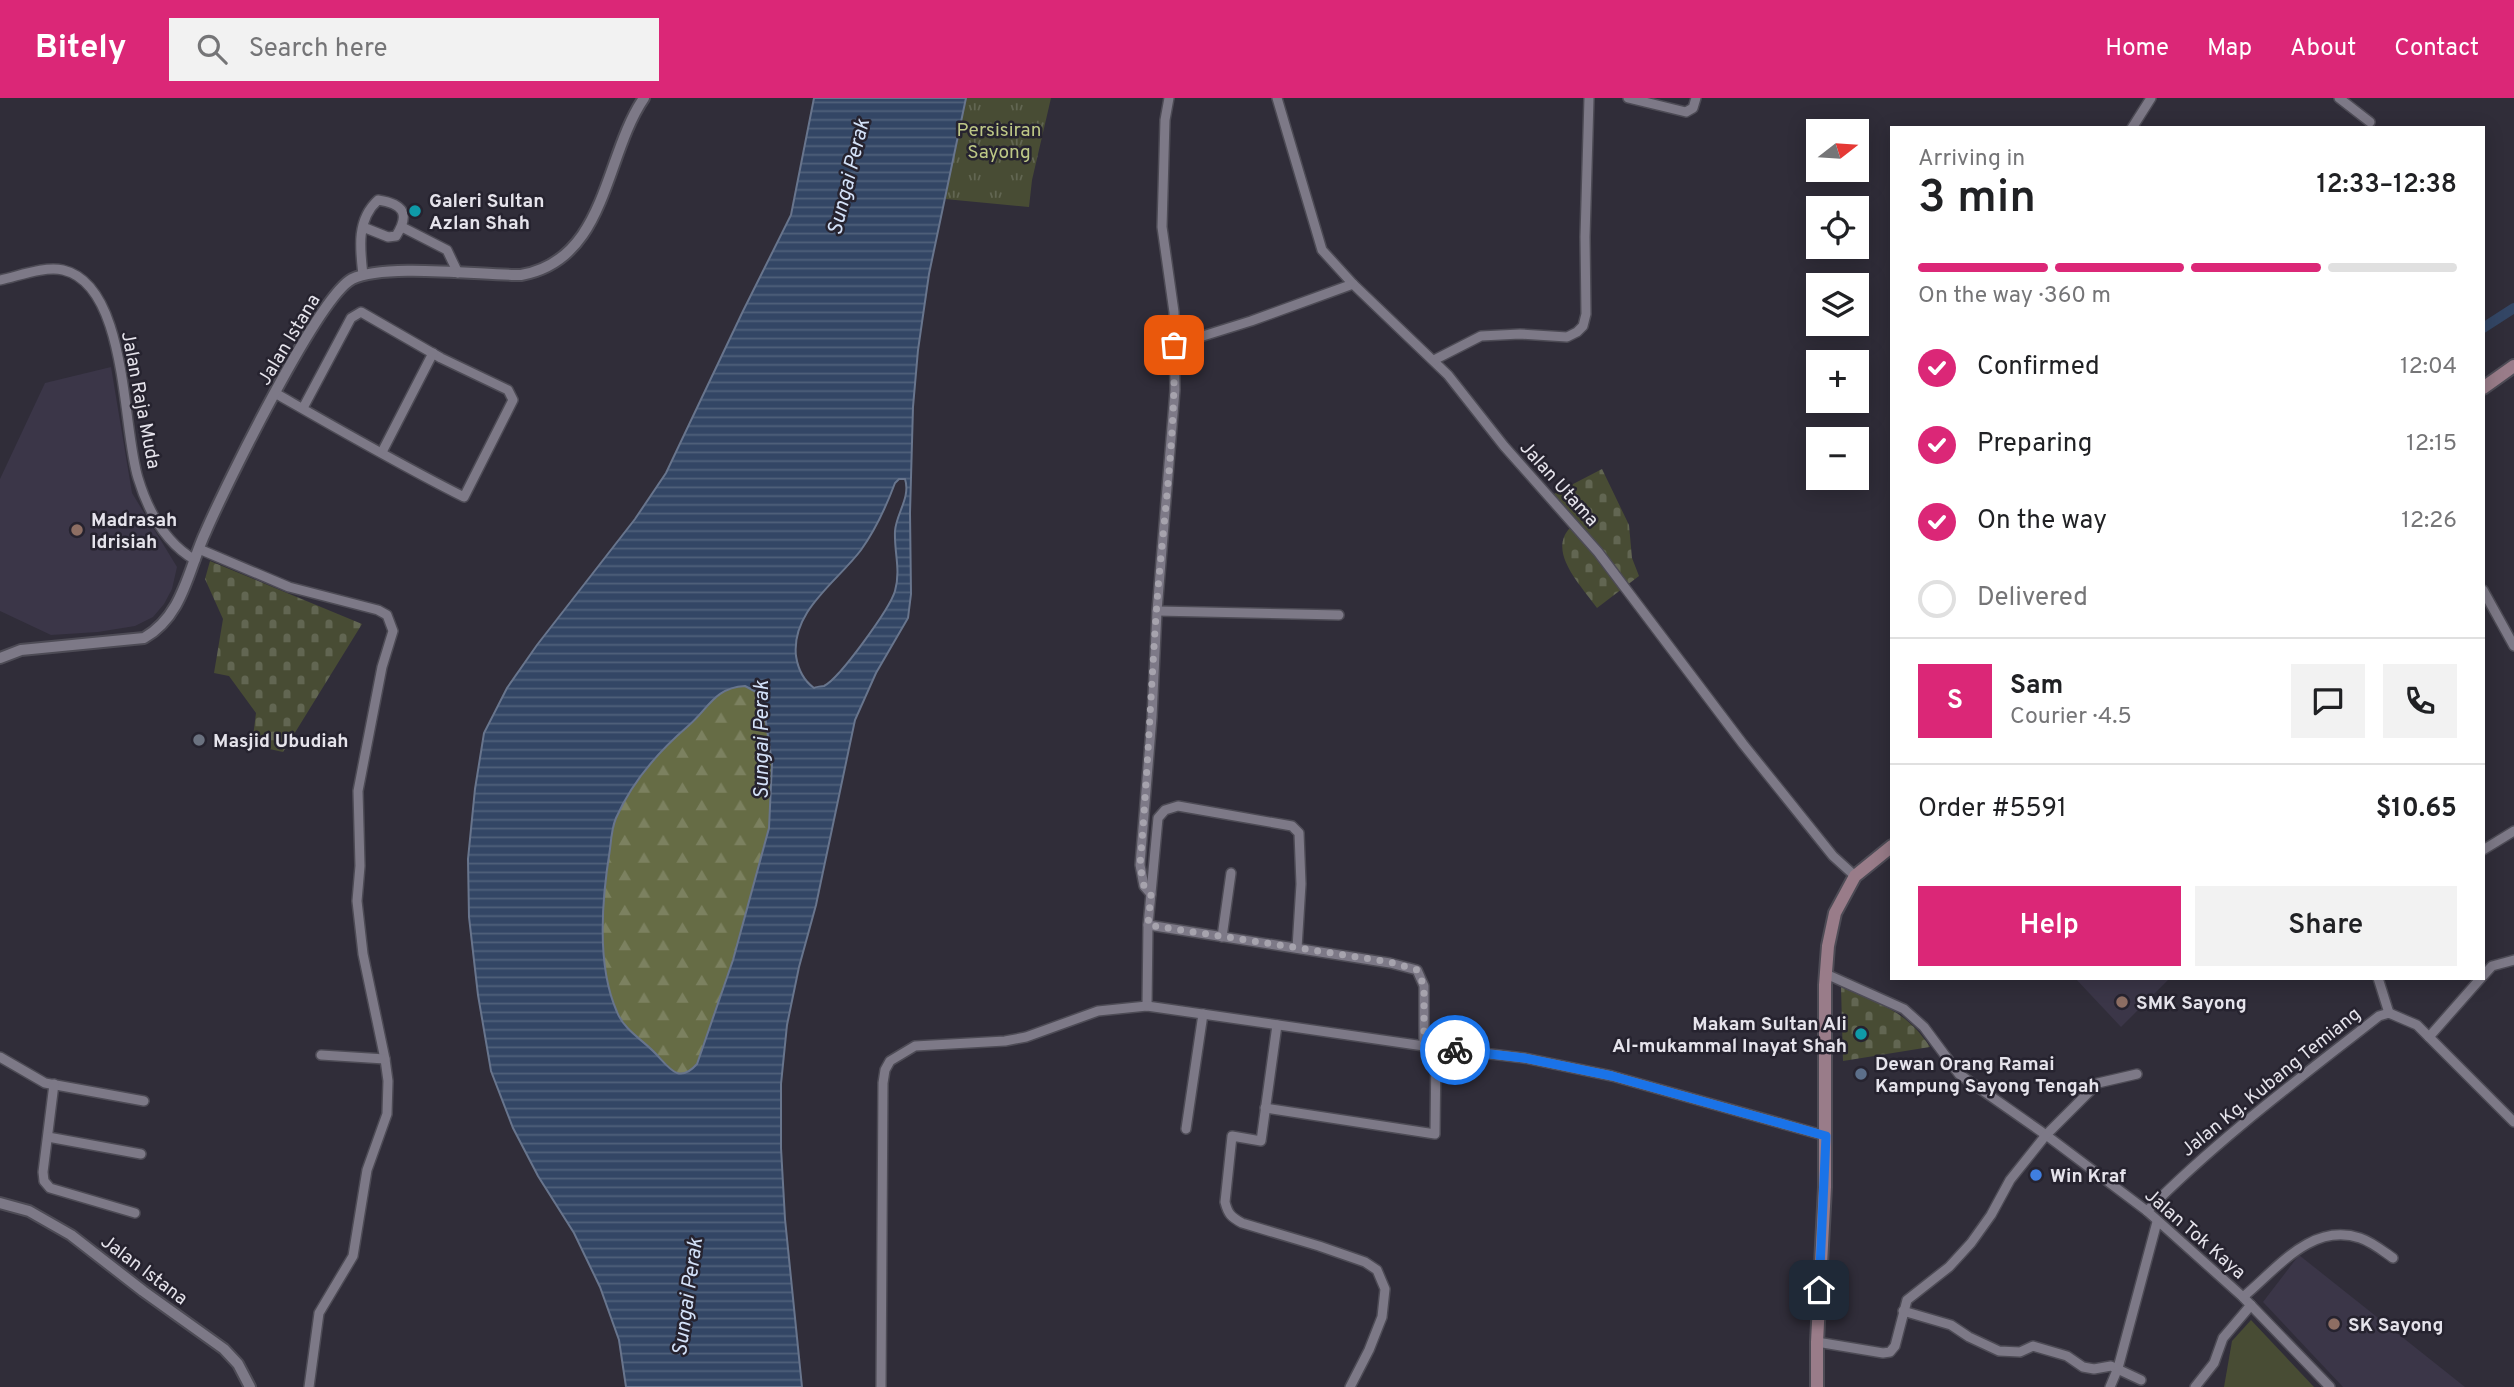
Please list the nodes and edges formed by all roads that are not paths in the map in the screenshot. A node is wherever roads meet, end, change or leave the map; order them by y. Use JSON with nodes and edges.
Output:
{"nodes":[{"id":1,"x":643,"y":98,"type":"edge"},
{"id":2,"x":1169,"y":98,"type":"edge"},
{"id":3,"x":1277,"y":98,"type":"edge"},
{"id":4,"x":1589,"y":98,"type":"edge"},
{"id":5,"x":1628,"y":98,"type":"edge"},
{"id":6,"x":1696,"y":98,"type":"edge"},
{"id":7,"x":2151,"y":98,"type":"edge"},
{"id":8,"x":2339,"y":98,"type":"edge"},
{"id":9,"x":2370,"y":122,"type":"dead end"},
{"id":10,"x":2133,"y":126,"type":"edge"},
{"id":11,"x":363,"y":227,"type":"junction"},
{"id":12,"x":402,"y":227,"type":"junction"},
{"id":13,"x":458,"y":273,"type":"junction"},
{"id":14,"x":363,"y":275,"type":"junction"},
{"id":15,"x":0,"y":280,"type":"edge"},
{"id":16,"x":1353,"y":284,"type":"junction"},
{"id":17,"x":1174,"y":345,"type":"junction"},
{"id":18,"x":433,"y":353,"type":"junction"},
{"id":19,"x":1434,"y":360,"type":"junction"},
{"id":20,"x":2514,"y":366,"type":"edge"},
{"id":21,"x":2485,"y":387,"type":"edge"},
{"id":22,"x":275,"y":393,"type":"junction"},
{"id":23,"x":303,"y":408,"type":"junction"},
{"id":24,"x":382,"y":453,"type":"junction"},
{"id":25,"x":197,"y":554,"type":"junction"},
{"id":26,"x":2485,"y":594,"type":"edge"},
{"id":27,"x":1157,"y":611,"type":"junction"},
{"id":28,"x":1339,"y":615,"type":"dead end"},
{"id":29,"x":2514,"y":646,"type":"edge"},
{"id":30,"x":0,"y":658,"type":"edge"},
{"id":31,"x":2514,"y":831,"type":"edge"},
{"id":32,"x":1890,"y":848,"type":"edge"},
{"id":33,"x":2485,"y":849,"type":"edge"},
{"id":34,"x":1231,"y":873,"type":"dead end"},
{"id":35,"x":1855,"y":876,"type":"junction"},
{"id":36,"x":1151,"y":894,"type":"junction"},
{"id":37,"x":1148,"y":925,"type":"junction"},
{"id":38,"x":1222,"y":937,"type":"junction"},
{"id":39,"x":1297,"y":948,"type":"junction"},
{"id":40,"x":2514,"y":960,"type":"edge"},
{"id":41,"x":2485,"y":973,"type":"edge"},
{"id":42,"x":1826,"y":974,"type":"junction"},
{"id":43,"x":2379,"y":980,"type":"edge"},
{"id":44,"x":2479,"y":980,"type":"edge"},
{"id":45,"x":1147,"y":1006,"type":"junction"},
{"id":46,"x":2389,"y":1013,"type":"junction"},
{"id":47,"x":1203,"y":1014,"type":"junction"},
{"id":48,"x":1277,"y":1025,"type":"junction"},
{"id":49,"x":2429,"y":1037,"type":"junction"},
{"id":50,"x":1424,"y":1046,"type":"junction"},
{"id":51,"x":1436,"y":1048,"type":"junction"},
{"id":52,"x":321,"y":1055,"type":"dead end"},
{"id":53,"x":0,"y":1057,"type":"edge"},
{"id":54,"x":385,"y":1059,"type":"junction"},
{"id":55,"x":2137,"y":1074,"type":"dead end"},
{"id":56,"x":54,"y":1084,"type":"junction"},
{"id":57,"x":144,"y":1101,"type":"dead end"},
{"id":58,"x":1265,"y":1108,"type":"junction"},
{"id":59,"x":2514,"y":1122,"type":"edge"},
{"id":60,"x":1186,"y":1129,"type":"dead end"},
{"id":61,"x":2046,"y":1135,"type":"junction"},
{"id":62,"x":1826,"y":1136,"type":"junction"},
{"id":63,"x":48,"y":1137,"type":"junction"},
{"id":64,"x":141,"y":1154,"type":"dead end"},
{"id":65,"x":0,"y":1203,"type":"edge"},
{"id":66,"x":2147,"y":1211,"type":"junction"},
{"id":67,"x":135,"y":1213,"type":"dead end"},
{"id":68,"x":2157,"y":1222,"type":"junction"},
{"id":69,"x":2393,"y":1258,"type":"dead end"},
{"id":70,"x":2243,"y":1297,"type":"junction"},
{"id":71,"x":2251,"y":1305,"type":"junction"},
{"id":72,"x":1903,"y":1311,"type":"junction"},
{"id":73,"x":1816,"y":1342,"type":"junction"},
{"id":74,"x":2118,"y":1368,"type":"junction"},
{"id":75,"x":2141,"y":1380,"type":"dead end"},
{"id":76,"x":250,"y":1387,"type":"edge"},
{"id":77,"x":309,"y":1387,"type":"edge"},
{"id":78,"x":881,"y":1387,"type":"edge"},
{"id":79,"x":1350,"y":1387,"type":"edge"},
{"id":80,"x":1817,"y":1387,"type":"edge"},
{"id":81,"x":2110,"y":1387,"type":"edge"},
{"id":82,"x":2195,"y":1387,"type":"edge"},
{"id":83,"x":2330,"y":1387,"type":"edge"}],
"edges":[{"from":1,"to":13,"type":"street","name":"Jalan Istana"},
{"from":2,"to":17,"type":"street"},
{"from":3,"to":16,"type":"street","name":"Jalan Utama"},
{"from":4,"to":19,"type":"street"},
{"from":5,"to":6,"type":"street"},
{"from":7,"to":10,"type":"street"},
{"from":8,"to":9,"type":"street"},
{"from":11,"to":12,"type":"street"},
{"from":11,"to":12,"type":"street"},
{"from":11,"to":14,"type":"street"},
{"from":12,"to":13,"type":"street"},
{"from":13,"to":14,"type":"street","name":"Jalan Istana"},
{"from":14,"to":22,"type":"street","name":"Jalan Istana"},
{"from":15,"to":25,"type":"street","name":"Jalan Raja Muda"},
{"from":16,"to":17,"type":"street"},
{"from":16,"to":19,"type":"street","name":"Jalan Utama"},
{"from":17,"to":27,"type":"street"},
{"from":18,"to":23,"type":"street"},
{"from":18,"to":24,"type":"street"},
{"from":18,"to":24,"type":"street"},
{"from":19,"to":35,"type":"street","name":"Jalan Utama"},
{"from":20,"to":21,"type":"main road"},
{"from":22,"to":23,"type":"street"},
{"from":22,"to":25,"type":"street","name":"Jalan Istana"},
{"from":23,"to":24,"type":"street"},
{"from":25,"to":30,"type":"street","name":"Jalan Istana"},
{"from":25,"to":54,"type":"street","name":"Jalan Raja Muda"},
{"from":26,"to":29,"type":"street"},
{"from":27,"to":28,"type":"street"},
{"from":27,"to":36,"type":"street"},
{"from":31,"to":33,"type":"street"},
{"from":32,"to":35,"type":"main road"},
{"from":34,"to":38,"type":"street"},
{"from":35,"to":42,"type":"main road"},
{"from":36,"to":37,"type":"street"},
{"from":36,"to":39,"type":"street"},
{"from":37,"to":38,"type":"street"},
{"from":37,"to":45,"type":"street"},
{"from":38,"to":39,"type":"street"},
{"from":39,"to":50,"type":"street"},
{"from":40,"to":41,"type":"street"},
{"from":42,"to":61,"type":"street","name":"Jalan Tok Kaya"},
{"from":42,"to":62,"type":"main road"},
{"from":43,"to":46,"type":"street"},
{"from":44,"to":49,"type":"street"},
{"from":45,"to":47,"type":"street"},
{"from":45,"to":78,"type":"street"},
{"from":46,"to":49,"type":"street","name":"Jalan Kg. Kubang Temiang"},
{"from":46,"to":66,"type":"street","name":"Jalan Kg. Kubang Temiang"},
{"from":47,"to":48,"type":"street"},
{"from":47,"to":60,"type":"street"},
{"from":48,"to":50,"type":"street"},
{"from":48,"to":58,"type":"street"},
{"from":49,"to":59,"type":"street","name":"Jalan Kg. Kubang Temiang"},
{"from":50,"to":51,"type":"street"},
{"from":51,"to":58,"type":"street"},
{"from":51,"to":62,"type":"street"},
{"from":52,"to":54,"type":"street"},
{"from":53,"to":56,"type":"street"},
{"from":54,"to":77,"type":"street"},
{"from":55,"to":61,"type":"street"},
{"from":56,"to":57,"type":"street"},
{"from":56,"to":63,"type":"street"},
{"from":58,"to":79,"type":"street"},
{"from":61,"to":66,"type":"street","name":"Jalan Tok Kaya"},
{"from":61,"to":72,"type":"street"},
{"from":62,"to":73,"type":"main road"},
{"from":63,"to":64,"type":"street"},
{"from":63,"to":67,"type":"street"},
{"from":65,"to":76,"type":"street","name":"Jalan Istana"},
{"from":66,"to":68,"type":"street","name":"Jalan Tok Kaya"},
{"from":68,"to":70,"type":"street","name":"Jalan Tok Kaya"},
{"from":68,"to":74,"type":"street"},
{"from":69,"to":70,"type":"street"},
{"from":70,"to":71,"type":"street","name":"Jalan Tok Kaya"},
{"from":71,"to":82,"type":"street"},
{"from":71,"to":83,"type":"street","name":"Jalan Tok Kaya"},
{"from":72,"to":73,"type":"street"},
{"from":72,"to":74,"type":"street"},
{"from":73,"to":80,"type":"main road"},
{"from":74,"to":75,"type":"street"},
{"from":74,"to":81,"type":"street"}]}
